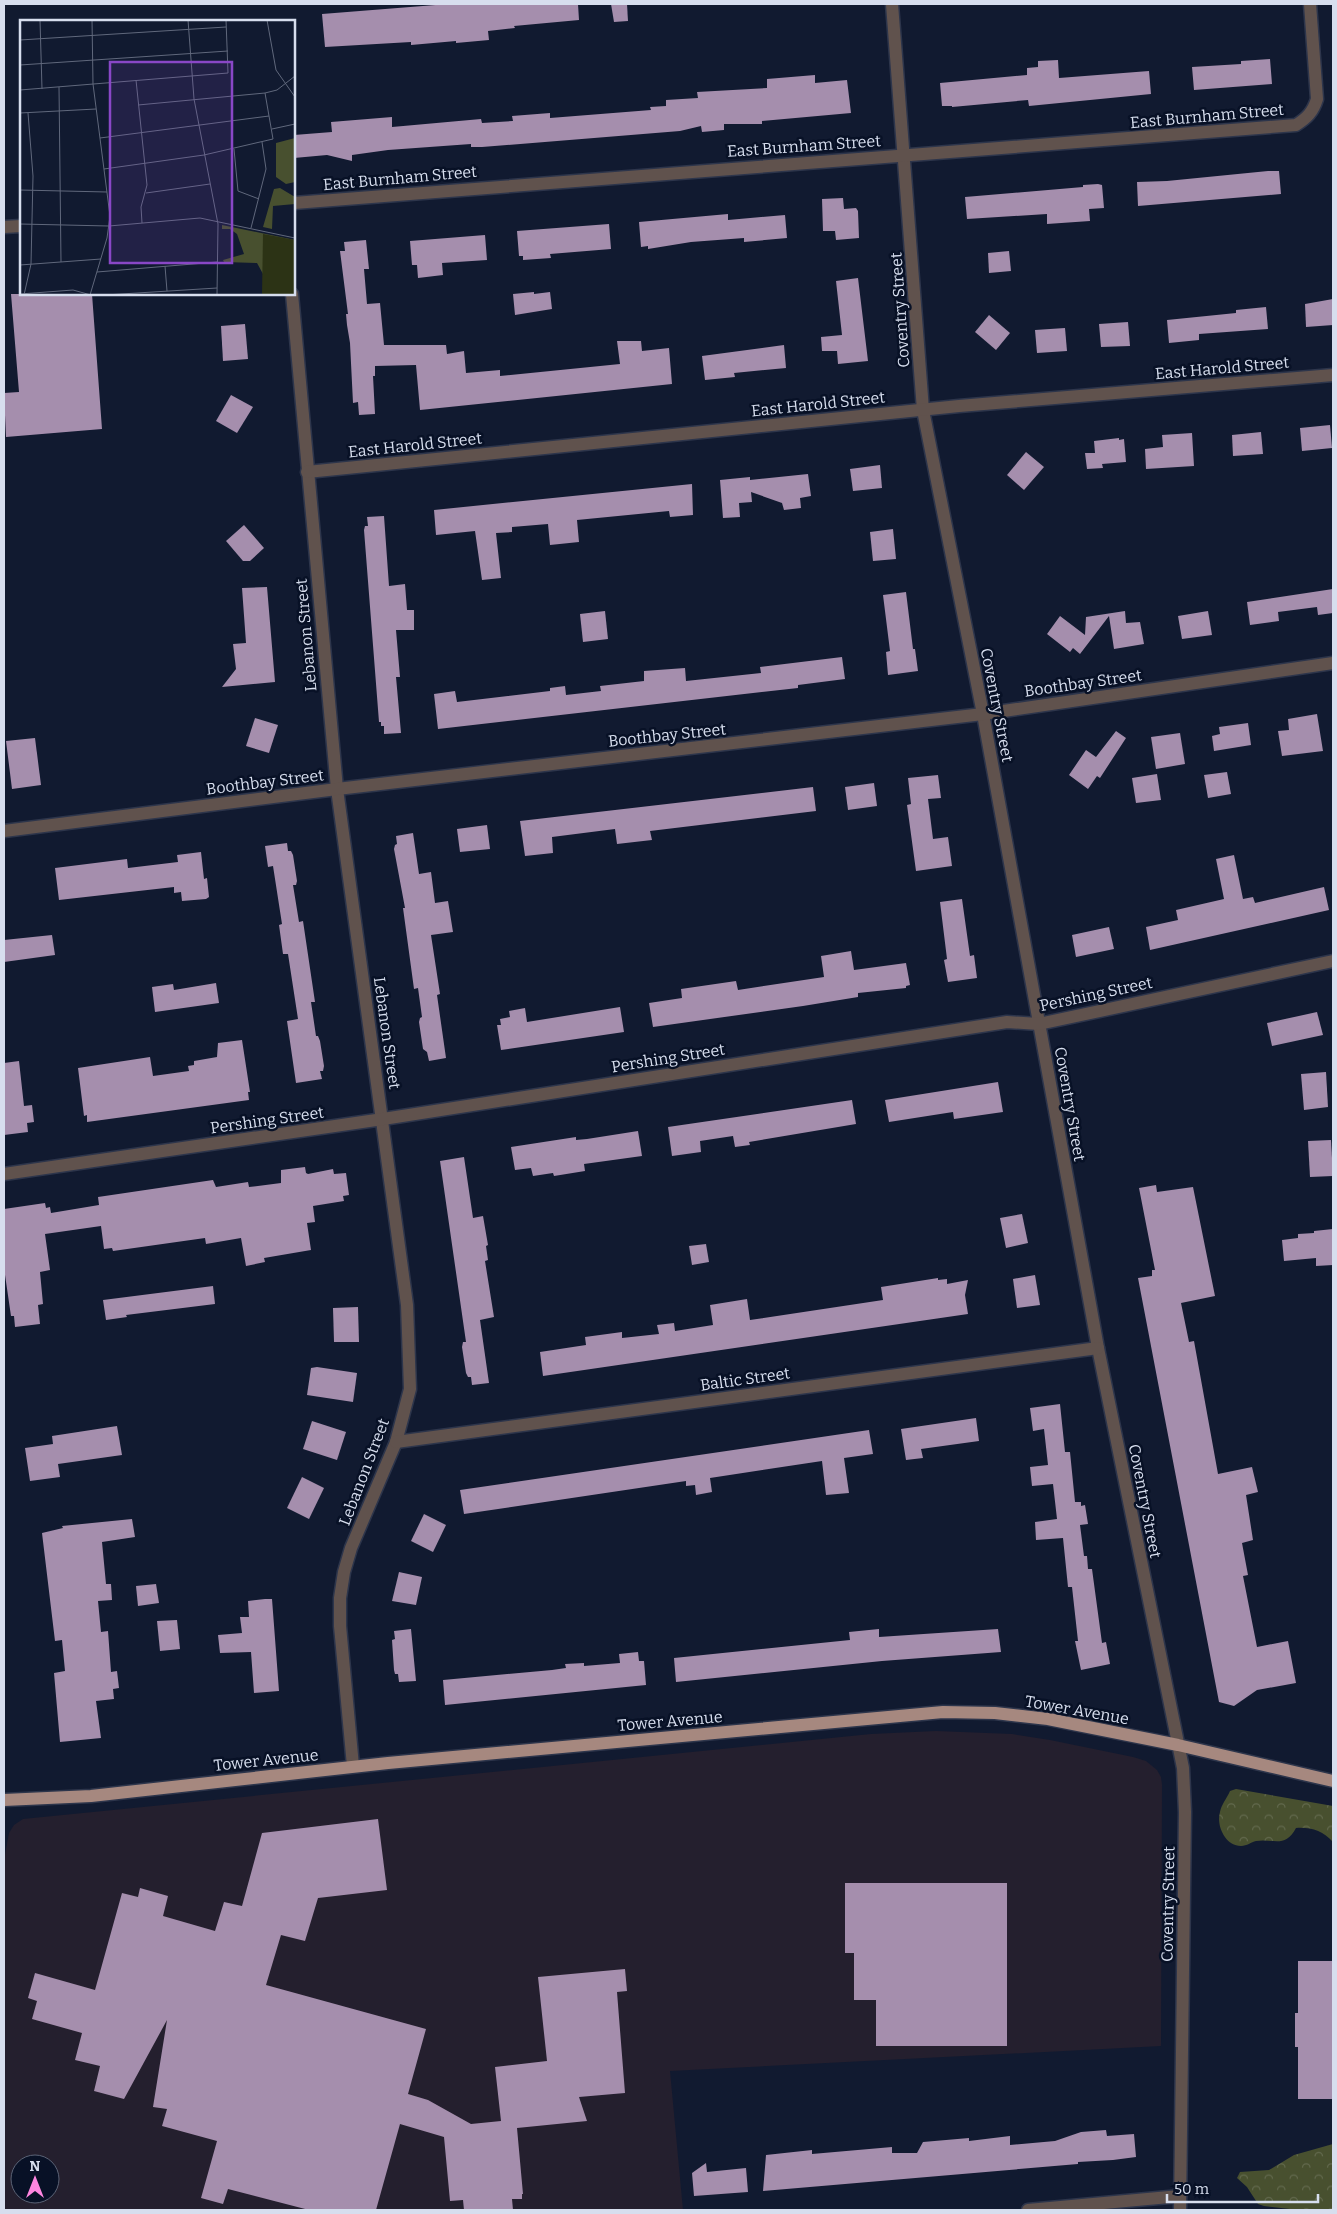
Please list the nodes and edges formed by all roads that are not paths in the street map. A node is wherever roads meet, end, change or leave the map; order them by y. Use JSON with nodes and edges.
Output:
{"nodes":[{"id":1,"x":892,"y":4,"type":"edge"},
{"id":2,"x":1310,"y":4,"type":"edge"},
{"id":3,"x":904,"y":155,"type":"junction"},
{"id":4,"x":295,"y":203,"type":"edge"},
{"id":5,"x":20,"y":226,"type":"edge"},
{"id":6,"x":4,"y":227,"type":"edge"},
{"id":7,"x":292,"y":295,"type":"edge"},
{"id":8,"x":1333,"y":375,"type":"edge"},
{"id":9,"x":923,"y":410,"type":"junction"},
{"id":10,"x":307,"y":472,"type":"junction"},
{"id":11,"x":1333,"y":663,"type":"edge"},
{"id":12,"x":983,"y":714,"type":"junction"},
{"id":13,"x":338,"y":789,"type":"junction"},
{"id":14,"x":4,"y":831,"type":"edge"},
{"id":15,"x":1333,"y":961,"type":"edge"},
{"id":16,"x":1039,"y":1024,"type":"junction"},
{"id":17,"x":383,"y":1119,"type":"junction"},
{"id":18,"x":4,"y":1174,"type":"edge"},
{"id":19,"x":1098,"y":1348,"type":"junction"},
{"id":20,"x":396,"y":1442,"type":"junction"},
{"id":21,"x":1178,"y":1746,"type":"junction"},
{"id":22,"x":353,"y":1766,"type":"junction"},
{"id":23,"x":1333,"y":1781,"type":"edge"},
{"id":24,"x":4,"y":1800,"type":"edge"},
{"id":25,"x":1180,"y":2196,"type":"junction"},
{"id":26,"x":1028,"y":2210,"type":"edge"},
{"id":27,"x":1180,"y":2210,"type":"edge"}],
"edges":[{"from":1,"to":3,"type":"street","name":"Coventry Street"},
{"from":2,"to":3,"type":"street","name":"East Burnham Street"},
{"from":3,"to":4,"type":"street","name":"East Burnham Street"},
{"from":3,"to":9,"type":"street","name":"Coventry Street"},
{"from":5,"to":6,"type":"street"},
{"from":7,"to":10,"type":"street","name":"Lebanon Street"},
{"from":8,"to":9,"type":"street","name":"East Harold Street"},
{"from":9,"to":10,"type":"street","name":"East Harold Street"},
{"from":9,"to":12,"type":"street","name":"Coventry Street"},
{"from":10,"to":13,"type":"street","name":"Lebanon Street"},
{"from":11,"to":12,"type":"street","name":"Boothbay Street"},
{"from":12,"to":13,"type":"street","name":"Boothbay Street"},
{"from":12,"to":16,"type":"street","name":"Coventry Street"},
{"from":13,"to":14,"type":"street","name":"Boothbay Street"},
{"from":13,"to":17,"type":"street","name":"Lebanon Street"},
{"from":15,"to":16,"type":"street","name":"Pershing Street"},
{"from":16,"to":17,"type":"street","name":"Pershing Street"},
{"from":16,"to":19,"type":"street","name":"Coventry Street"},
{"from":17,"to":18,"type":"street","name":"Pershing Street"},
{"from":17,"to":20,"type":"street","name":"Lebanon Street"},
{"from":19,"to":20,"type":"street","name":"Baltic Street"},
{"from":19,"to":21,"type":"street","name":"Coventry Street"},
{"from":20,"to":22,"type":"street","name":"Lebanon Street"},
{"from":21,"to":22,"type":"main road","name":"Tower Avenue"},
{"from":21,"to":23,"type":"main road","name":"Tower Avenue"},
{"from":21,"to":25,"type":"street","name":"Coventry Street"},
{"from":22,"to":24,"type":"main road","name":"Tower Avenue"},
{"from":25,"to":26,"type":"street"},
{"from":25,"to":27,"type":"street","name":"Coventry Street"}]}
